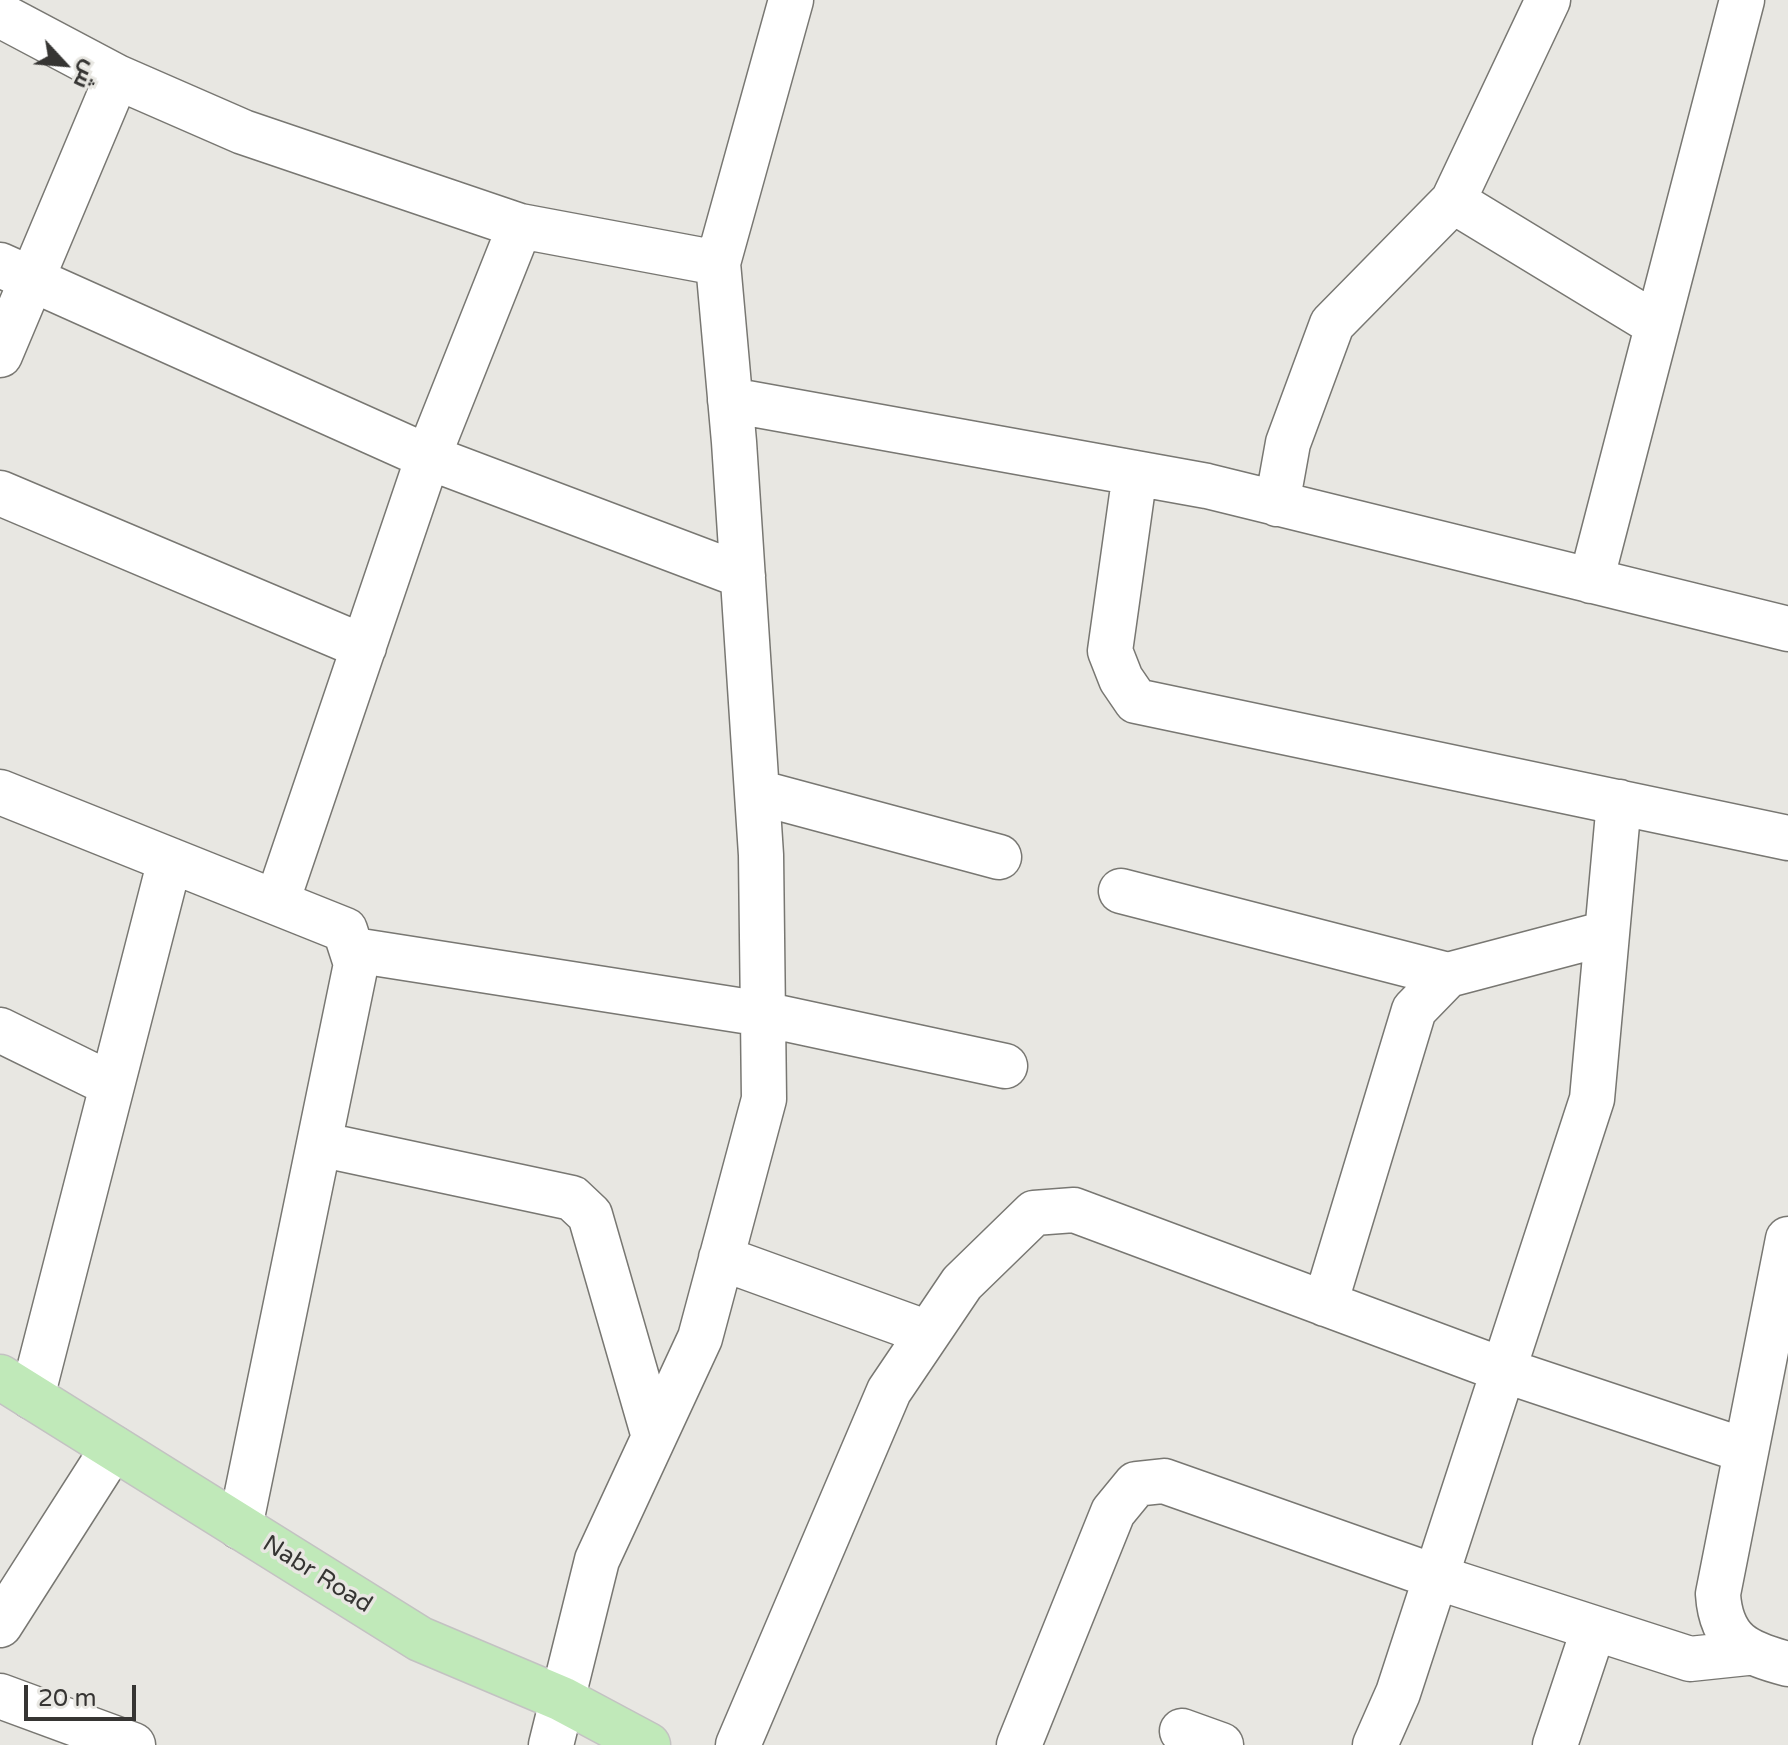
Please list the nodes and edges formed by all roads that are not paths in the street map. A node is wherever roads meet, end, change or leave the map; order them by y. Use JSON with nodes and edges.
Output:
{"nodes":[{"id":1,"x":791,"y":0,"type":"edge"},
{"id":2,"x":1548,"y":0,"type":"edge"},
{"id":3,"x":1742,"y":0,"type":"edge"},
{"id":4,"x":0,"y":15,"type":"edge"},
{"id":5,"x":117,"y":77,"type":"junction"},
{"id":6,"x":1453,"y":201,"type":"junction"},
{"id":7,"x":520,"y":226,"type":"junction"},
{"id":8,"x":718,"y":263,"type":"junction"},
{"id":9,"x":17,"y":272,"type":"edge"},
{"id":10,"x":1657,"y":325,"type":"junction"},
{"id":11,"x":0,"y":355,"type":"edge"},
{"id":12,"x":730,"y":400,"type":"junction"},
{"id":13,"x":428,"y":457,"type":"junction"},
{"id":14,"x":1135,"y":473,"type":"junction"},
{"id":15,"x":0,"y":493,"type":"edge"},
{"id":16,"x":1277,"y":504,"type":"junction"},
{"id":17,"x":743,"y":576,"type":"junction"},
{"id":18,"x":1591,"y":581,"type":"junction"},
{"id":19,"x":1788,"y":629,"type":"edge"},
{"id":20,"x":364,"y":647,"type":"junction"},
{"id":21,"x":0,"y":792,"type":"edge"},
{"id":22,"x":757,"y":792,"type":"junction"},
{"id":23,"x":1619,"y":802,"type":"junction"},
{"id":24,"x":1788,"y":838,"type":"edge"},
{"id":25,"x":999,"y":857,"type":"dead end"},
{"id":26,"x":170,"y":860,"type":"junction"},
{"id":27,"x":1121,"y":891,"type":"dead end"},
{"id":28,"x":277,"y":902,"type":"junction"},
{"id":29,"x":1607,"y":933,"type":"junction"},
{"id":30,"x":354,"y":950,"type":"junction"},
{"id":31,"x":1448,"y":975,"type":"junction"},
{"id":32,"x":763,"y":1014,"type":"junction"},
{"id":33,"x":0,"y":1030,"type":"edge"},
{"id":34,"x":1005,"y":1066,"type":"dead end"},
{"id":35,"x":112,"y":1085,"type":"junction"},
{"id":36,"x":319,"y":1144,"type":"junction"},
{"id":37,"x":1788,"y":1239,"type":"edge"},
{"id":38,"x":721,"y":1258,"type":"junction"},
{"id":39,"x":1325,"y":1304,"type":"junction"},
{"id":40,"x":928,"y":1333,"type":"junction"},
{"id":41,"x":1503,"y":1370,"type":"junction"},
{"id":42,"x":16,"y":1387,"type":"edge"},
{"id":43,"x":1762,"y":1433,"type":"edge"},
{"id":44,"x":654,"y":1437,"type":"junction"},
{"id":45,"x":113,"y":1448,"type":"junction"},
{"id":46,"x":240,"y":1527,"type":"junction"},
{"id":47,"x":1436,"y":1577,"type":"junction"},
{"id":48,"x":0,"y":1625,"type":"edge"},
{"id":49,"x":1594,"y":1628,"type":"junction"},
{"id":50,"x":1747,"y":1653,"type":"junction"},
{"id":51,"x":1788,"y":1664,"type":"edge"},
{"id":52,"x":0,"y":1696,"type":"edge"},
{"id":53,"x":562,"y":1699,"type":"junction"},
{"id":54,"x":133,"y":1745,"type":"edge"},
{"id":55,"x":551,"y":1745,"type":"edge"},
{"id":56,"x":648,"y":1745,"type":"edge"},
{"id":57,"x":738,"y":1745,"type":"edge"},
{"id":58,"x":1019,"y":1745,"type":"edge"},
{"id":59,"x":1375,"y":1745,"type":"edge"},
{"id":60,"x":1555,"y":1745,"type":"edge"}],
"edges":[{"from":1,"to":8,"type":"street"},
{"from":2,"to":6,"type":"street"},
{"from":3,"to":10,"type":"street"},
{"from":4,"to":5,"type":"street"},
{"from":5,"to":7,"type":"street"},
{"from":5,"to":9,"type":"street"},
{"from":6,"to":10,"type":"street"},
{"from":6,"to":16,"type":"street"},
{"from":7,"to":8,"type":"street"},
{"from":7,"to":13,"type":"street"},
{"from":8,"to":12,"type":"street"},
{"from":9,"to":11,"type":"street"},
{"from":9,"to":13,"type":"street"},
{"from":10,"to":18,"type":"street"},
{"from":12,"to":14,"type":"street"},
{"from":12,"to":17,"type":"street"},
{"from":13,"to":17,"type":"street"},
{"from":13,"to":20,"type":"street"},
{"from":14,"to":16,"type":"street"},
{"from":14,"to":23,"type":"street"},
{"from":15,"to":20,"type":"street"},
{"from":16,"to":18,"type":"street"},
{"from":17,"to":22,"type":"street"},
{"from":18,"to":19,"type":"street"},
{"from":20,"to":28,"type":"street"},
{"from":21,"to":26,"type":"street"},
{"from":22,"to":25,"type":"street"},
{"from":22,"to":32,"type":"street"},
{"from":23,"to":24,"type":"street"},
{"from":23,"to":29,"type":"street"},
{"from":26,"to":28,"type":"street"},
{"from":26,"to":35,"type":"street"},
{"from":27,"to":31,"type":"street"},
{"from":28,"to":30,"type":"street"},
{"from":29,"to":31,"type":"street"},
{"from":29,"to":41,"type":"street"},
{"from":30,"to":32,"type":"street"},
{"from":30,"to":36,"type":"street"},
{"from":31,"to":39,"type":"street"},
{"from":32,"to":34,"type":"street"},
{"from":32,"to":38,"type":"street"},
{"from":33,"to":35,"type":"street"},
{"from":35,"to":42,"type":"street"},
{"from":36,"to":44,"type":"street"},
{"from":36,"to":46,"type":"street"},
{"from":37,"to":43,"type":"street"},
{"from":38,"to":40,"type":"street"},
{"from":38,"to":44,"type":"street"},
{"from":39,"to":40,"type":"street"},
{"from":39,"to":41,"type":"street"},
{"from":40,"to":57,"type":"street"},
{"from":41,"to":43,"type":"street"},
{"from":41,"to":47,"type":"street"},
{"from":42,"to":45,"type":"main road","name":"Nabr Road"},
{"from":43,"to":50,"type":"street"},
{"from":44,"to":53,"type":"street"},
{"from":45,"to":46,"type":"main road","name":"Nabr Road"},
{"from":45,"to":48,"type":"street"},
{"from":46,"to":53,"type":"main road","name":"Nabr Road"},
{"from":47,"to":49,"type":"street"},
{"from":47,"to":58,"type":"street"},
{"from":47,"to":59,"type":"street"},
{"from":49,"to":50,"type":"street"},
{"from":49,"to":60,"type":"street"},
{"from":50,"to":51,"type":"street"},
{"from":52,"to":54,"type":"street"},
{"from":53,"to":55,"type":"street"},
{"from":53,"to":56,"type":"main road","name":"Nabr Road"}]}
